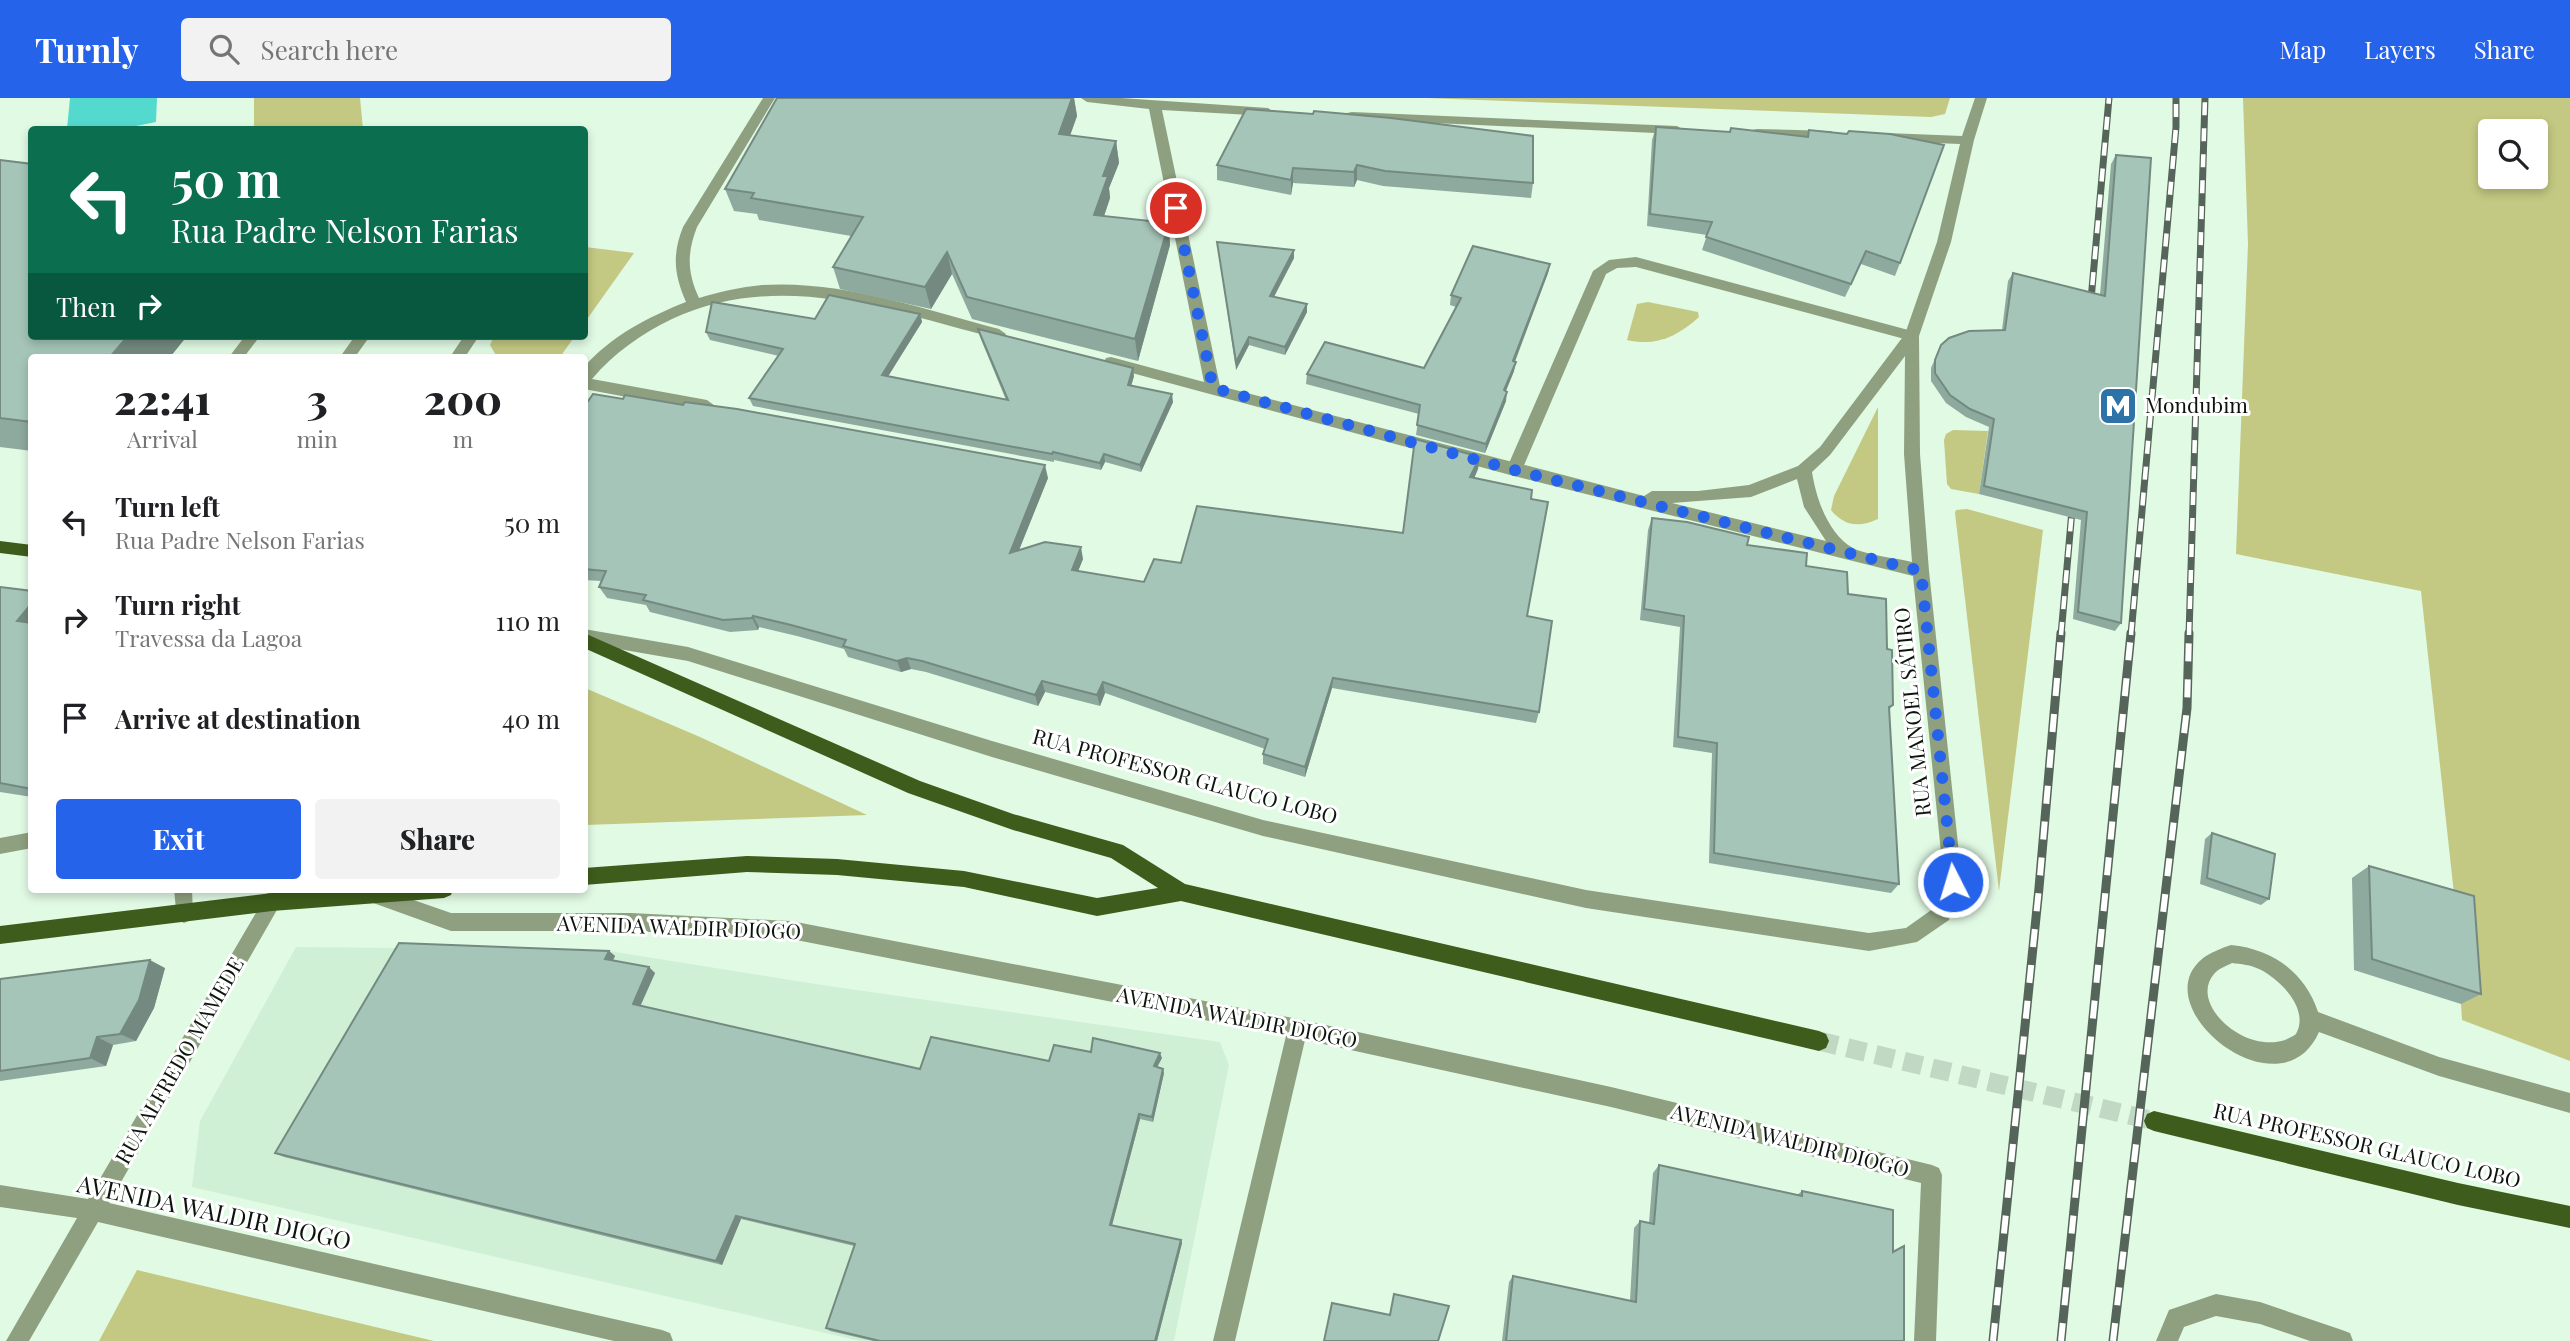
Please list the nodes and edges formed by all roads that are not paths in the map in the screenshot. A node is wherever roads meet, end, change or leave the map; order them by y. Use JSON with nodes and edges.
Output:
{"nodes":[{"id":1,"x":769,"y":98,"type":"edge"},
{"id":2,"x":1087,"y":98,"type":"edge"},
{"id":3,"x":1981,"y":98,"type":"edge"},
{"id":4,"x":1156,"y":106,"type":"junction"},
{"id":5,"x":1279,"y":112,"type":"edge"},
{"id":6,"x":1334,"y":115,"type":"edge"},
{"id":7,"x":1692,"y":131,"type":"edge"},
{"id":8,"x":1747,"y":133,"type":"edge"},
{"id":9,"x":1843,"y":136,"type":"edge"},
{"id":10,"x":1871,"y":137,"type":"edge"},
{"id":11,"x":1967,"y":140,"type":"junction"},
{"id":12,"x":694,"y":304,"type":"junction"},
{"id":13,"x":1912,"y":336,"type":"junction"},
{"id":14,"x":1010,"y":337,"type":"edge"},
{"id":15,"x":250,"y":340,"type":"edge"},
{"id":16,"x":360,"y":340,"type":"edge"},
{"id":17,"x":238,"y":354,"type":"edge"},
{"id":18,"x":349,"y":354,"type":"edge"},
{"id":19,"x":1091,"y":357,"type":"edge"},
{"id":20,"x":588,"y":376,"type":"edge"},
{"id":21,"x":588,"y":381,"type":"edge"},
{"id":22,"x":1213,"y":388,"type":"junction"},
{"id":23,"x":722,"y":408,"type":"edge"},
{"id":24,"x":1514,"y":470,"type":"junction"},
{"id":25,"x":1804,"y":470,"type":"junction"},
{"id":26,"x":1624,"y":497,"type":"junction"},
{"id":27,"x":0,"y":547,"type":"edge"},
{"id":28,"x":28,"y":550,"type":"edge"},
{"id":29,"x":1850,"y":555,"type":"junction"},
{"id":30,"x":1921,"y":571,"type":"junction"},
{"id":31,"x":588,"y":639,"type":"edge"},
{"id":32,"x":588,"y":640,"type":"edge"},
{"id":33,"x":28,"y":841,"type":"edge"},
{"id":34,"x":0,"y":846,"type":"edge"},
{"id":35,"x":588,"y":877,"type":"edge"},
{"id":36,"x":1181,"y":892,"type":"junction"},
{"id":37,"x":183,"y":893,"type":"edge"},
{"id":38,"x":386,"y":893,"type":"edge"},
{"id":39,"x":372,"y":894,"type":"junction"},
{"id":40,"x":276,"y":896,"type":"edge"},
{"id":41,"x":184,"y":914,"type":"junction"},
{"id":42,"x":1942,"y":914,"type":"joint"},
{"id":43,"x":0,"y":935,"type":"edge"},
{"id":44,"x":2311,"y":1019,"type":"junction"},
{"id":45,"x":1298,"y":1029,"type":"junction"},
{"id":46,"x":1819,"y":1041,"type":"tunnel mouth"},
{"id":47,"x":2570,"y":1103,"type":"edge"},
{"id":48,"x":2154,"y":1121,"type":"tunnel mouth"},
{"id":49,"x":0,"y":1196,"type":"edge"},
{"id":50,"x":94,"y":1210,"type":"junction"},
{"id":51,"x":2570,"y":1217,"type":"edge"},
{"id":52,"x":17,"y":1341,"type":"edge"},
{"id":53,"x":662,"y":1341,"type":"edge"},
{"id":54,"x":1224,"y":1341,"type":"edge"},
{"id":55,"x":1925,"y":1341,"type":"edge"},
{"id":56,"x":2167,"y":1341,"type":"edge"},
{"id":57,"x":2342,"y":1341,"type":"edge"}],
"edges":[{"from":1,"to":12,"type":"street"},
{"from":2,"to":4,"type":"street"},
{"from":3,"to":11,"type":"street","name":"RUA MANOEL SÁTIRO"},
{"from":4,"to":5,"type":"street"},
{"from":4,"to":22,"type":"street"},
{"from":6,"to":7,"type":"street"},
{"from":8,"to":9,"type":"street"},
{"from":10,"to":11,"type":"street"},
{"from":11,"to":13,"type":"street","name":"RUA MANOEL SÁTIRO"},
{"from":12,"to":14,"type":"street"},
{"from":12,"to":20,"type":"street"},
{"from":13,"to":24,"type":"street"},
{"from":13,"to":25,"type":"street","name":"RUA MANOEL SÁTIRO"},
{"from":13,"to":30,"type":"street","name":"RUA MANOEL SÁTIRO"},
{"from":15,"to":17,"type":"street"},
{"from":16,"to":18,"type":"street"},
{"from":19,"to":22,"type":"street"},
{"from":21,"to":23,"type":"street"},
{"from":22,"to":24,"type":"street"},
{"from":24,"to":26,"type":"street"},
{"from":25,"to":26,"type":"street","name":"RUA MANOEL SÁTIRO"},
{"from":25,"to":29,"type":"street"},
{"from":26,"to":29,"type":"street"},
{"from":27,"to":28,"type":"main road"},
{"from":29,"to":30,"type":"street"},
{"from":30,"to":42,"type":"street","name":"RUA MANOEL SÁTIRO"},
{"from":31,"to":42,"type":"street","name":"RUA PROFESSOR GLAUCO LOBO"},
{"from":32,"to":36,"type":"main road","name":"RUA PROFESSOR GLAUCO LOBO"},
{"from":33,"to":34,"type":"street"},
{"from":35,"to":36,"type":"main road","name":"RUA PROFESSOR GLAUCO LOBO"},
{"from":36,"to":46,"type":"main road","name":"RUA PROFESSOR GLAUCO LOBO"},
{"from":37,"to":41,"type":"street"},
{"from":38,"to":39,"type":"main road"},
{"from":39,"to":40,"type":"main road"},
{"from":39,"to":45,"type":"street","name":"AVENIDA WALDIR DIOGO"},
{"from":40,"to":41,"type":"main road"},
{"from":40,"to":50,"type":"street","name":"RUA ALFREDO MAMEDE"},
{"from":41,"to":43,"type":"main road"},
{"from":44,"to":44,"type":"street"},
{"from":44,"to":47,"type":"street"},
{"from":45,"to":54,"type":"street"},
{"from":45,"to":55,"type":"street","name":"AVENIDA WALDIR DIOGO"},
{"from":48,"to":51,"type":"main road","name":"RUA PROFESSOR GLAUCO LOBO"},
{"from":49,"to":50,"type":"street","name":"AVENIDA WALDIR DIOGO"},
{"from":50,"to":52,"type":"street","name":"RUA ALFREDO MAMEDE"},
{"from":50,"to":53,"type":"street","name":"AVENIDA WALDIR DIOGO"},
{"from":56,"to":57,"type":"street"}]}
